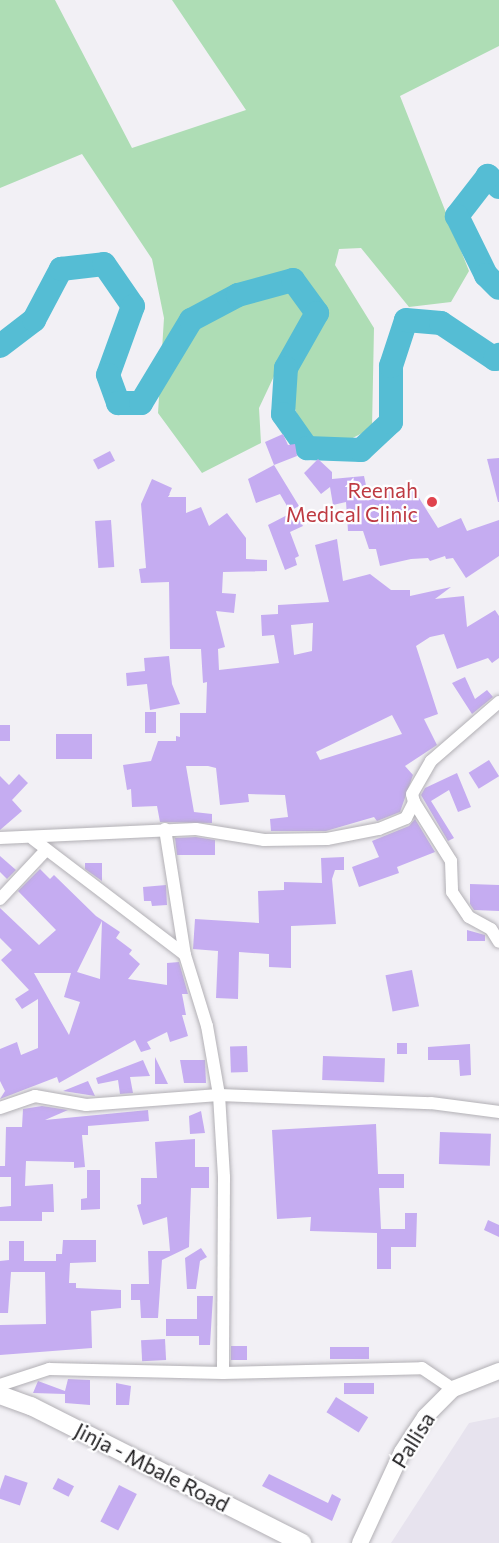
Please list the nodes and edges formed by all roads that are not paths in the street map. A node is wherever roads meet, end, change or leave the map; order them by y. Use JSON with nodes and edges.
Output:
{"nodes":[{"id":1,"x":499,"y":702,"type":"edge"},
{"id":2,"x":414,"y":802,"type":"junction"},
{"id":3,"x":165,"y":829,"type":"junction"},
{"id":4,"x":0,"y":838,"type":"edge"},
{"id":5,"x":33,"y":839,"type":"junction"},
{"id":6,"x":45,"y":851,"type":"junction"},
{"id":7,"x":0,"y":899,"type":"edge"},
{"id":8,"x":499,"y":942,"type":"edge"},
{"id":9,"x":185,"y":955,"type":"junction"},
{"id":10,"x":219,"y":1095,"type":"junction"},
{"id":11,"x":0,"y":1108,"type":"edge"},
{"id":12,"x":499,"y":1112,"type":"edge"},
{"id":13,"x":499,"y":1371,"type":"edge"},
{"id":14,"x":223,"y":1373,"type":"junction"},
{"id":15,"x":0,"y":1385,"type":"edge"},
{"id":16,"x":453,"y":1389,"type":"junction"},
{"id":17,"x":0,"y":1395,"type":"edge"},
{"id":18,"x":302,"y":1543,"type":"edge"},
{"id":19,"x":360,"y":1543,"type":"edge"}],
"edges":[{"from":1,"to":2,"type":"street"},
{"from":2,"to":3,"type":"street"},
{"from":2,"to":8,"type":"street"},
{"from":3,"to":5,"type":"street"},
{"from":3,"to":9,"type":"street"},
{"from":4,"to":5,"type":"street"},
{"from":5,"to":6,"type":"street"},
{"from":6,"to":7,"type":"street"},
{"from":6,"to":9,"type":"street"},
{"from":9,"to":10,"type":"street"},
{"from":10,"to":11,"type":"street"},
{"from":10,"to":12,"type":"street"},
{"from":10,"to":14,"type":"street"},
{"from":13,"to":16,"type":"main road","name":"Pallisa"},
{"from":14,"to":15,"type":"street"},
{"from":14,"to":16,"type":"street"},
{"from":16,"to":19,"type":"main road","name":"Pallisa"},
{"from":17,"to":18,"type":"main road","name":"Jinja - Mbale Road"}]}
